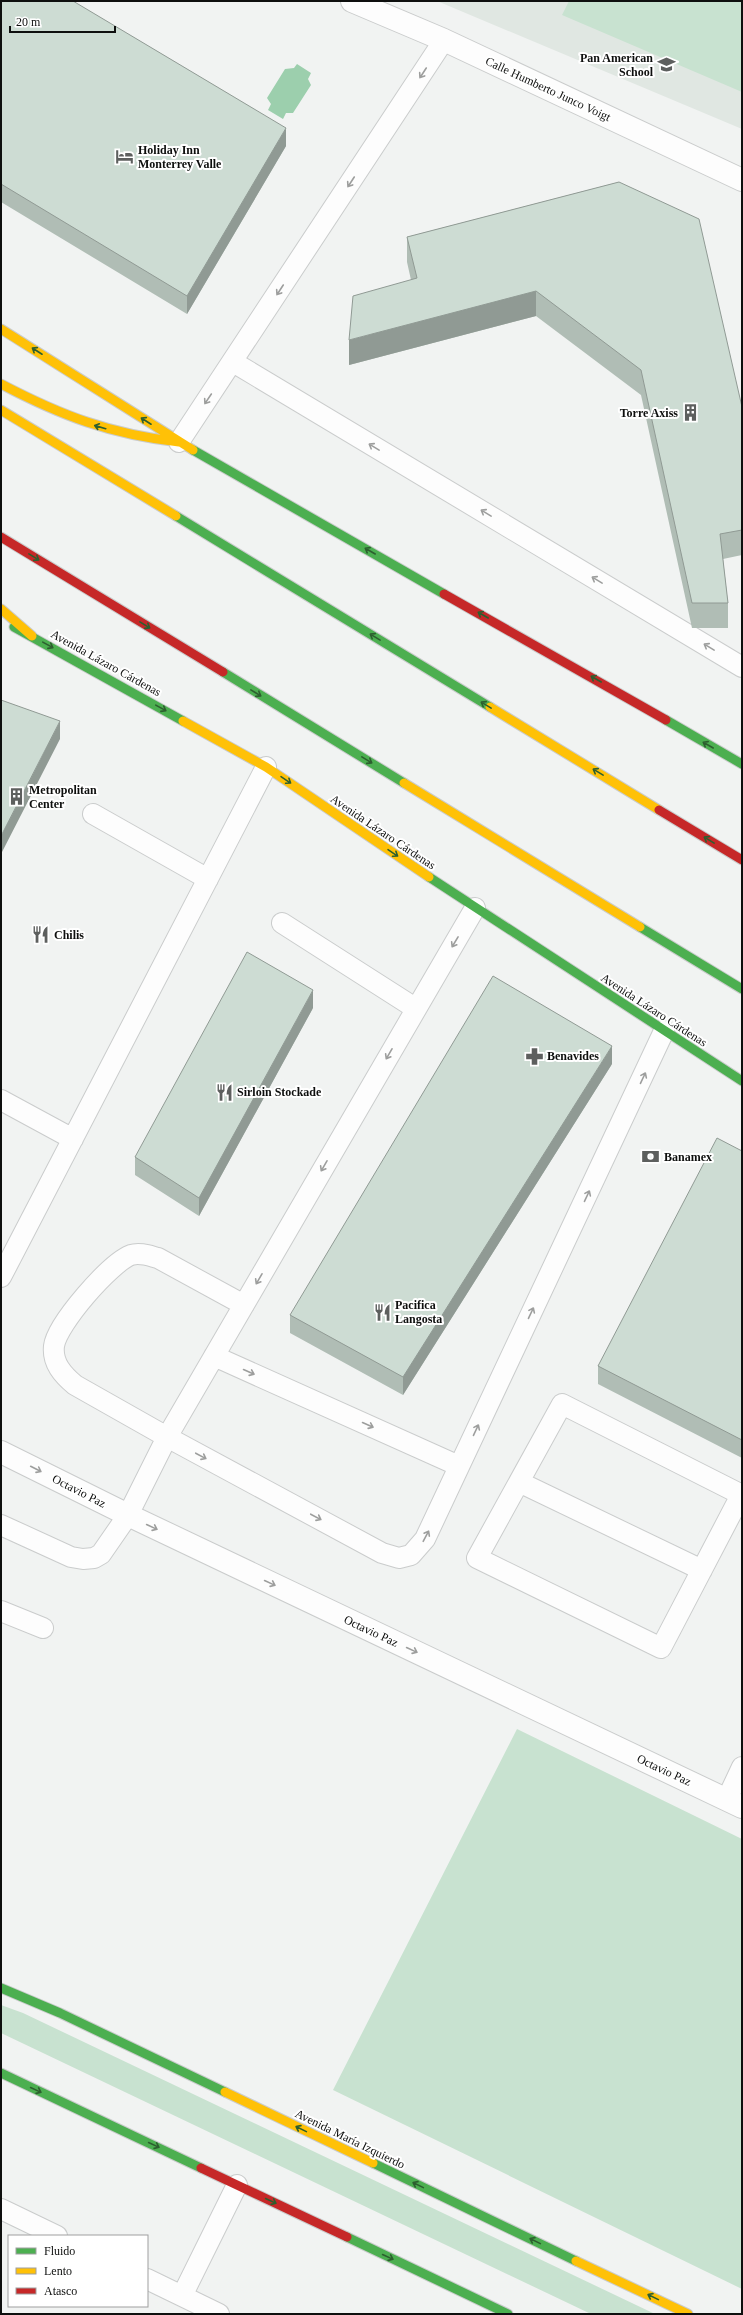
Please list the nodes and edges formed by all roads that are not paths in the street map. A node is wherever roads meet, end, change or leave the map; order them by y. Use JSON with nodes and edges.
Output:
{"nodes":[{"id":1,"x":363,"y":3,"type":"edge"},
{"id":2,"x":444,"y":40,"type":"junction"},
{"id":3,"x":742,"y":180,"type":"edge"},
{"id":4,"x":1,"y":329,"type":"edge"},
{"id":5,"x":233,"y":362,"type":"junction"},
{"id":6,"x":1,"y":384,"type":"edge"},
{"id":7,"x":1,"y":410,"type":"edge"},
{"id":8,"x":179,"y":442,"type":"junction"},
{"id":9,"x":1,"y":537,"type":"edge"},
{"id":10,"x":1,"y":609,"type":"edge"},
{"id":11,"x":1,"y":620,"type":"edge"},
{"id":12,"x":32,"y":636,"type":"junction"},
{"id":13,"x":742,"y":667,"type":"edge"},
{"id":14,"x":742,"y":764,"type":"edge"},
{"id":15,"x":266,"y":767,"type":"junction"},
{"id":16,"x":93,"y":814,"type":"dead end"},
{"id":17,"x":742,"y":860,"type":"edge"},
{"id":18,"x":208,"y":879,"type":"junction"},
{"id":19,"x":475,"y":908,"type":"junction"},
{"id":20,"x":282,"y":923,"type":"dead end"},
{"id":21,"x":742,"y":989,"type":"edge"},
{"id":22,"x":415,"y":1008,"type":"junction"},
{"id":23,"x":664,"y":1031,"type":"junction"},
{"id":24,"x":742,"y":1081,"type":"edge"},
{"id":25,"x":1,"y":1100,"type":"edge"},
{"id":26,"x":72,"y":1139,"type":"junction"},
{"id":27,"x":1,"y":1278,"type":"edge"},
{"id":28,"x":244,"y":1305,"type":"junction"},
{"id":29,"x":214,"y":1356,"type":"junction"},
{"id":30,"x":167,"y":1437,"type":"junction"},
{"id":31,"x":1,"y":1452,"type":"edge"},
{"id":32,"x":459,"y":1466,"type":"junction"},
{"id":33,"x":519,"y":1482,"type":"junction"},
{"id":34,"x":742,"y":1495,"type":"edge"},
{"id":35,"x":128,"y":1515,"type":"junction"},
{"id":36,"x":1,"y":1525,"type":"edge"},
{"id":37,"x":702,"y":1570,"type":"junction"},
{"id":38,"x":1,"y":1611,"type":"edge"},
{"id":39,"x":44,"y":1628,"type":"dead end"},
{"id":40,"x":742,"y":1767,"type":"edge"},
{"id":41,"x":734,"y":1803,"type":"edge"},
{"id":42,"x":1,"y":1988,"type":"edge"},
{"id":43,"x":1,"y":2073,"type":"edge"},
{"id":44,"x":237,"y":2185,"type":"junction"},
{"id":45,"x":1,"y":2209,"type":"edge"},
{"id":46,"x":55,"y":2235,"type":"edge"},
{"id":47,"x":148,"y":2279,"type":"edge"},
{"id":48,"x":182,"y":2296,"type":"junction"},
{"id":49,"x":219,"y":2314,"type":"edge"},
{"id":50,"x":508,"y":2314,"type":"edge"},
{"id":51,"x":688,"y":2314,"type":"edge"}],
"edges":[{"from":1,"to":2,"type":"street","name":"Calle Humberto Junco Voigt"},
{"from":2,"to":3,"type":"street","name":"Calle Humberto Junco Voigt"},
{"from":2,"to":5,"type":"lane","one_way":true},
{"from":8,"to":4,"type":"main road","one_way":true},
{"from":5,"to":8,"type":"lane","one_way":true},
{"from":13,"to":5,"type":"lane","one_way":true},
{"from":8,"to":6,"type":"main road","one_way":true},
{"from":17,"to":7,"type":"main road","one_way":true},
{"from":14,"to":8,"type":"main road","one_way":true},
{"from":9,"to":21,"type":"main road","one_way":true},
{"from":10,"to":12,"type":"main road"},
{"from":11,"to":12,"type":"main road","name":"Avenida Lázaro Cárdenas"},
{"from":12,"to":15,"type":"main road","name":"Avenida Lázaro Cárdenas","one_way":true},
{"from":15,"to":18,"type":"lane"},
{"from":15,"to":19,"type":"main road","name":"Avenida Lázaro Cárdenas","one_way":true},
{"from":16,"to":18,"type":"lane"},
{"from":18,"to":26,"type":"lane"},
{"from":19,"to":22,"type":"lane","one_way":true},
{"from":19,"to":23,"type":"main road","name":"Avenida Lázaro Cárdenas"},
{"from":20,"to":22,"type":"lane"},
{"from":22,"to":28,"type":"lane","one_way":true},
{"from":23,"to":24,"type":"main road","name":"Avenida Lázaro Cárdenas"},
{"from":32,"to":23,"type":"lane","one_way":true},
{"from":25,"to":26,"type":"lane"},
{"from":26,"to":27,"type":"lane"},
{"from":28,"to":29,"type":"lane"},
{"from":28,"to":30,"type":"lane"},
{"from":29,"to":30,"type":"lane"},
{"from":29,"to":32,"type":"lane","one_way":true},
{"from":30,"to":32,"type":"lane","one_way":true},
{"from":30,"to":35,"type":"lane"},
{"from":31,"to":35,"type":"street","name":"Octavio Paz","one_way":true},
{"from":33,"to":34,"type":"lane"},
{"from":33,"to":37,"type":"lane"},
{"from":33,"to":37,"type":"lane"},
{"from":34,"to":37,"type":"lane"},
{"from":35,"to":36,"type":"lane"},
{"from":35,"to":41,"type":"street","name":"Octavio Paz","one_way":true},
{"from":38,"to":39,"type":"lane"},
{"from":40,"to":41,"type":"lane"},
{"from":51,"to":42,"type":"main road","name":"Avenida María Izquierdo","one_way":true},
{"from":43,"to":44,"type":"main road","one_way":true},
{"from":44,"to":48,"type":"lane"},
{"from":44,"to":50,"type":"main road","one_way":true},
{"from":45,"to":46,"type":"lane"},
{"from":47,"to":48,"type":"lane"},
{"from":48,"to":49,"type":"lane"}]}
